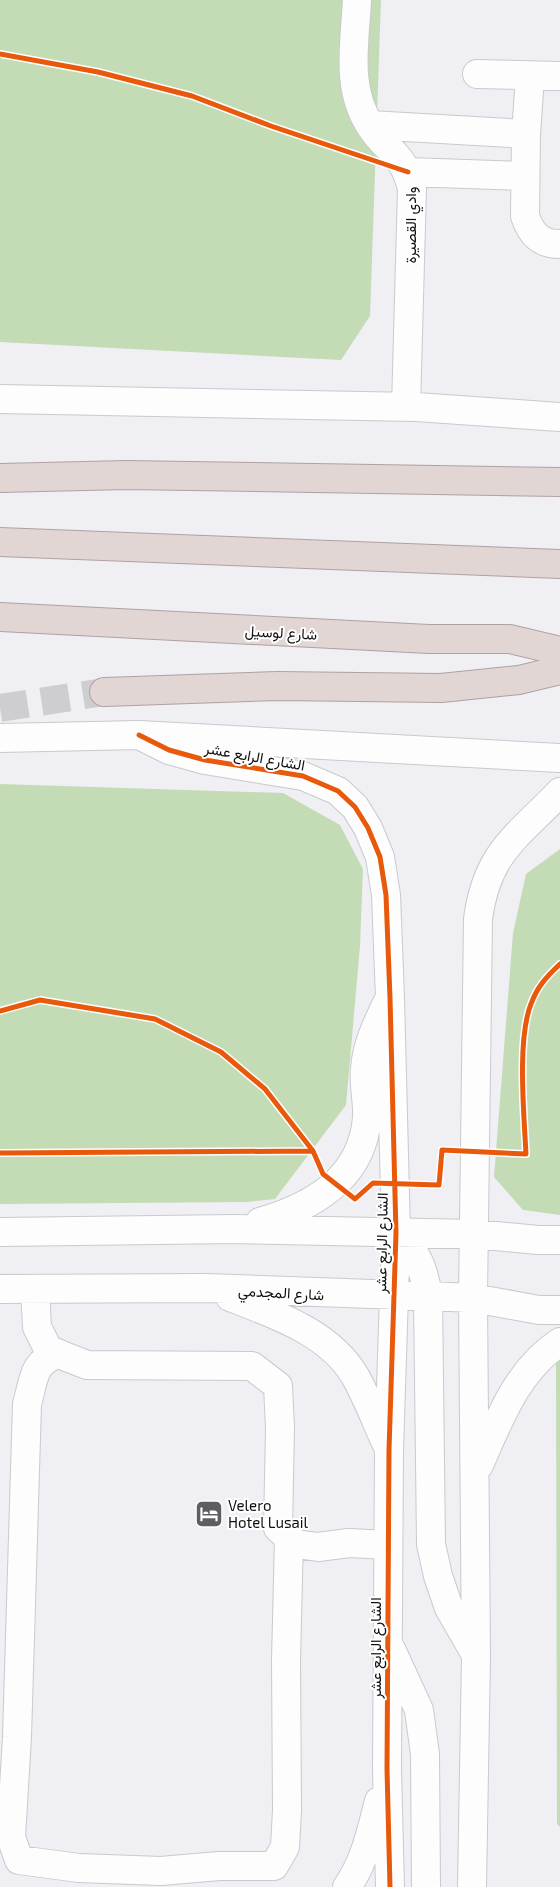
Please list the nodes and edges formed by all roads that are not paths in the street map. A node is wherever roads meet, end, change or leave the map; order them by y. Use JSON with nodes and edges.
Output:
{"nodes":[{"id":1,"x":357,"y":0,"type":"edge"},
{"id":2,"x":477,"y":74,"type":"dead end"},
{"id":3,"x":530,"y":76,"type":"junction"},
{"id":4,"x":560,"y":76,"type":"edge"},
{"id":5,"x":370,"y":125,"type":"junction"},
{"id":6,"x":526,"y":134,"type":"junction"},
{"id":7,"x":408,"y":172,"type":"junction"},
{"id":8,"x":525,"y":176,"type":"junction"},
{"id":9,"x":560,"y":244,"type":"edge"},
{"id":10,"x":0,"y":399,"type":"edge"},
{"id":11,"x":406,"y":407,"type":"junction"},
{"id":12,"x":560,"y":417,"type":"edge"},
{"id":13,"x":0,"y":478,"type":"edge"},
{"id":14,"x":560,"y":482,"type":"edge"},
{"id":15,"x":0,"y":542,"type":"edge"},
{"id":16,"x":560,"y":564,"type":"edge"},
{"id":17,"x":0,"y":617,"type":"edge"},
{"id":18,"x":560,"y":651,"type":"edge"},
{"id":19,"x":560,"y":670,"type":"edge"},
{"id":20,"x":104,"y":692,"type":"tunnel mouth"},
{"id":21,"x":139,"y":735,"type":"junction"},
{"id":22,"x":0,"y":738,"type":"edge"},
{"id":23,"x":560,"y":758,"type":"edge"},
{"id":24,"x":560,"y":792,"type":"edge"},
{"id":25,"x":390,"y":998,"type":"junction"},
{"id":26,"x":236,"y":1229,"type":"junction"},
{"id":27,"x":0,"y":1232,"type":"edge"},
{"id":28,"x":396,"y":1233,"type":"junction"},
{"id":29,"x":475,"y":1234,"type":"junction"},
{"id":30,"x":560,"y":1240,"type":"edge"},
{"id":31,"x":207,"y":1288,"type":"junction"},
{"id":32,"x":0,"y":1289,"type":"edge"},
{"id":33,"x":35,"y":1289,"type":"junction"},
{"id":34,"x":392,"y":1295,"type":"junction"},
{"id":35,"x":428,"y":1296,"type":"junction"},
{"id":36,"x":473,"y":1298,"type":"junction"},
{"id":37,"x":560,"y":1310,"type":"edge"},
{"id":38,"x":560,"y":1342,"type":"edge"},
{"id":39,"x":59,"y":1354,"type":"junction"},
{"id":40,"x":389,"y":1450,"type":"junction"},
{"id":41,"x":476,"y":1474,"type":"junction"},
{"id":42,"x":289,"y":1538,"type":"junction"},
{"id":43,"x":388,"y":1545,"type":"junction"},
{"id":44,"x":387,"y":1640,"type":"junction"},
{"id":45,"x":476,"y":1656,"type":"junction"},
{"id":46,"x":387,"y":1768,"type":"junction"},
{"id":47,"x":347,"y":1887,"type":"edge"},
{"id":48,"x":390,"y":1887,"type":"edge"},
{"id":49,"x":426,"y":1887,"type":"edge"},
{"id":50,"x":472,"y":1887,"type":"edge"}],
"edges":[{"from":1,"to":5,"type":"street","name":"وادي القصيرة"},
{"from":2,"to":3,"type":"street"},
{"from":3,"to":4,"type":"street"},
{"from":3,"to":6,"type":"street"},
{"from":5,"to":6,"type":"street"},
{"from":5,"to":7,"type":"street","name":"وادي القصيرة"},
{"from":6,"to":8,"type":"street"},
{"from":7,"to":8,"type":"street"},
{"from":7,"to":11,"type":"street","name":"وادي القصيرة"},
{"from":8,"to":9,"type":"street"},
{"from":10,"to":11,"type":"street"},
{"from":11,"to":12,"type":"street"},
{"from":13,"to":14,"type":"highway"},
{"from":15,"to":16,"type":"highway"},
{"from":17,"to":18,"type":"highway","name":"شارع لوسيل"},
{"from":19,"to":20,"type":"highway"},
{"from":21,"to":22,"type":"street"},
{"from":21,"to":23,"type":"street"},
{"from":21,"to":25,"type":"street","name":"الشارع الرابع عشر"},
{"from":24,"to":29,"type":"street"},
{"from":25,"to":26,"type":"street"},
{"from":25,"to":28,"type":"street","name":"الشارع الرابع عشر"},
{"from":26,"to":27,"type":"street"},
{"from":26,"to":28,"type":"street"},
{"from":28,"to":29,"type":"street"},
{"from":28,"to":34,"type":"street","name":"الشارع الرابع عشر"},
{"from":28,"to":35,"type":"street"},
{"from":29,"to":30,"type":"street"},
{"from":29,"to":36,"type":"street"},
{"from":31,"to":33,"type":"street","name":"شارع المجدمي"},
{"from":31,"to":34,"type":"street","name":"شارع المجدمي"},
{"from":31,"to":40,"type":"street"},
{"from":32,"to":33,"type":"street","name":"شارع المجدمي"},
{"from":33,"to":39,"type":"street"},
{"from":34,"to":35,"type":"street","name":"شارع المجدمي"},
{"from":34,"to":40,"type":"street","name":"الشارع الرابع عشر"},
{"from":35,"to":36,"type":"street","name":"شارع المجدمي"},
{"from":35,"to":45,"type":"street"},
{"from":36,"to":37,"type":"street","name":"شارع المجدمي"},
{"from":36,"to":41,"type":"street"},
{"from":38,"to":41,"type":"street"},
{"from":39,"to":42,"type":"street"},
{"from":39,"to":42,"type":"street"},
{"from":40,"to":43,"type":"street","name":"الشارع الرابع عشر"},
{"from":41,"to":45,"type":"street"},
{"from":42,"to":43,"type":"street"},
{"from":43,"to":44,"type":"street","name":"الشارع الرابع عشر"},
{"from":44,"to":46,"type":"street","name":"الشارع الرابع عشر"},
{"from":44,"to":49,"type":"street"},
{"from":45,"to":50,"type":"street"},
{"from":46,"to":47,"type":"street"},
{"from":46,"to":48,"type":"street","name":"الشارع الرابع عشر"}]}
